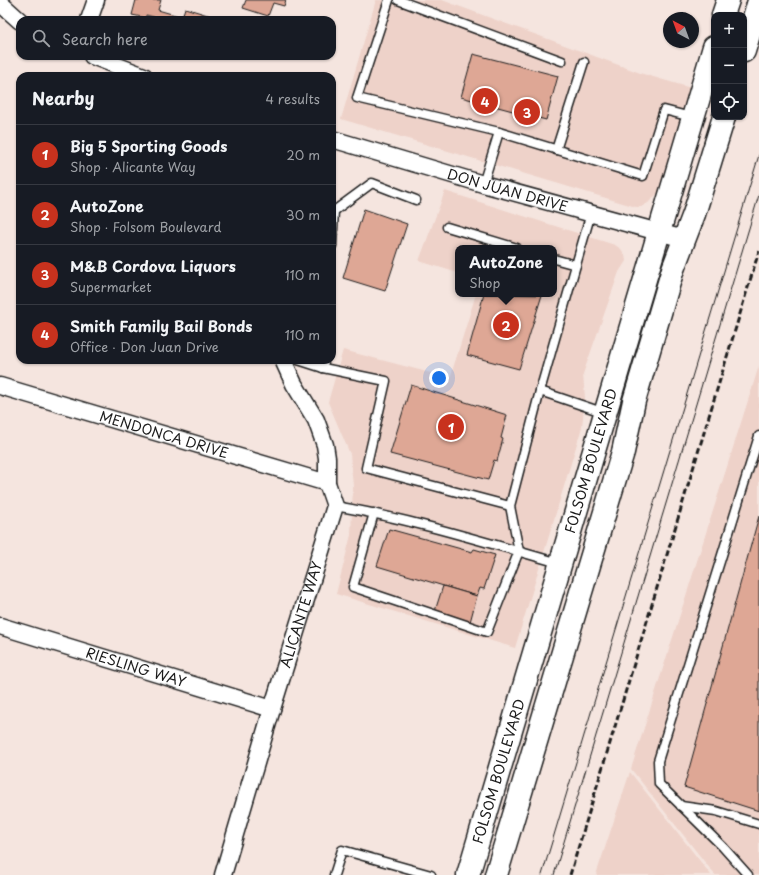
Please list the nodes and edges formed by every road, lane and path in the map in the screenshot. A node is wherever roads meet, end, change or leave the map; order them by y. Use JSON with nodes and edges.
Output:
{"nodes":[{"id":1,"x":96,"y":0,"type":"edge"},
{"id":2,"x":389,"y":0,"type":"edge"},
{"id":3,"x":398,"y":0,"type":"edge"},
{"id":4,"x":728,"y":0,"type":"edge"},
{"id":5,"x":745,"y":0,"type":"edge"},
{"id":6,"x":759,"y":1,"type":"edge"},
{"id":7,"x":0,"y":3,"type":"edge"},
{"id":8,"x":725,"y":12,"type":"edge"},
{"id":9,"x":742,"y":12,"type":"edge"},
{"id":10,"x":90,"y":16,"type":"edge"},
{"id":11,"x":16,"y":18,"type":"edge"},
{"id":12,"x":714,"y":48,"type":"edge"},
{"id":13,"x":745,"y":48,"type":"edge"},
{"id":14,"x":102,"y":60,"type":"edge"},
{"id":15,"x":562,"y":61,"type":"dead end"},
{"id":16,"x":584,"y":62,"type":"dead end"},
{"id":17,"x":134,"y":72,"type":"edge"},
{"id":18,"x":693,"y":118,"type":"junction"},
{"id":19,"x":723,"y":120,"type":"edge"},
{"id":20,"x":499,"y":132,"type":"junction"},
{"id":21,"x":336,"y":140,"type":"edge"},
{"id":22,"x":556,"y":150,"type":"junction"},
{"id":23,"x":483,"y":184,"type":"junction"},
{"id":24,"x":416,"y":200,"type":"dead end"},
{"id":25,"x":336,"y":210,"type":"edge"},
{"id":26,"x":591,"y":213,"type":"junction"},
{"id":27,"x":447,"y":228,"type":"dead end"},
{"id":28,"x":659,"y":233,"type":"junction"},
{"id":29,"x":684,"y":239,"type":"junction"},
{"id":30,"x":506,"y":245,"type":"edge"},
{"id":31,"x":557,"y":260,"type":"edge"},
{"id":32,"x":576,"y":265,"type":"junction"},
{"id":33,"x":285,"y":364,"type":"edge"},
{"id":34,"x":324,"y":364,"type":"edge"},
{"id":35,"x":0,"y":386,"type":"edge"},
{"id":36,"x":540,"y":391,"type":"junction"},
{"id":37,"x":606,"y":413,"type":"junction"},
{"id":38,"x":759,"y":436,"type":"edge"},
{"id":39,"x":328,"y":483,"type":"junction"},
{"id":40,"x":335,"y":506,"type":"junction"},
{"id":41,"x":510,"y":506,"type":"junction"},
{"id":42,"x":374,"y":513,"type":"junction"},
{"id":43,"x":519,"y":551,"type":"junction"},
{"id":44,"x":560,"y":563,"type":"junction"},
{"id":45,"x":0,"y":626,"type":"edge"},
{"id":46,"x":272,"y":708,"type":"junction"},
{"id":47,"x":681,"y":806,"type":"junction"},
{"id":48,"x":759,"y":824,"type":"edge"},
{"id":49,"x":411,"y":872,"type":"edge"},
{"id":50,"x":222,"y":875,"type":"edge"},
{"id":51,"x":334,"y":875,"type":"edge"},
{"id":52,"x":431,"y":875,"type":"edge"},
{"id":53,"x":468,"y":875,"type":"edge"},
{"id":54,"x":496,"y":875,"type":"edge"},
{"id":55,"x":748,"y":875,"type":"edge"}],
"edges":[{"from":1,"to":10,"type":"street"},
{"from":2,"to":20,"type":"lane"},
{"from":3,"to":15,"type":"lane"},
{"from":4,"to":8,"type":"main road"},
{"from":5,"to":9,"type":"main road"},
{"from":6,"to":13,"type":"main road"},
{"from":7,"to":11,"type":"street"},
{"from":12,"to":18,"type":"main road","name":"FOLSOM BOULEVARD"},
{"from":14,"to":17,"type":"street"},
{"from":16,"to":22,"type":"lane"},
{"from":18,"to":22,"type":"lane"},
{"from":18,"to":28,"type":"main road","name":"FOLSOM BOULEVARD"},
{"from":19,"to":29,"type":"main road","name":"FOLSOM BOULEVARD"},
{"from":20,"to":22,"type":"lane"},
{"from":20,"to":23,"type":"lane"},
{"from":21,"to":23,"type":"street","name":"DON JUAN DRIVE"},
{"from":23,"to":26,"type":"street","name":"DON JUAN DRIVE"},
{"from":24,"to":25,"type":"lane"},
{"from":26,"to":28,"type":"street","name":"DON JUAN DRIVE"},
{"from":26,"to":32,"type":"lane"},
{"from":27,"to":30,"type":"lane"},
{"from":28,"to":29,"type":"street","name":"DON JUAN DRIVE"},
{"from":28,"to":37,"type":"main road","name":"FOLSOM BOULEVARD"},
{"from":29,"to":54,"type":"main road","name":"FOLSOM BOULEVARD"},
{"from":31,"to":32,"type":"lane"},
{"from":32,"to":36,"type":"lane"},
{"from":33,"to":39,"type":"street"},
{"from":34,"to":41,"type":"lane"},
{"from":35,"to":39,"type":"street","name":"MENDONCA DRIVE"},
{"from":36,"to":37,"type":"lane"},
{"from":36,"to":41,"type":"lane"},
{"from":37,"to":44,"type":"main road","name":"FOLSOM BOULEVARD"},
{"from":38,"to":47,"type":"lane"},
{"from":39,"to":40,"type":"street"},
{"from":40,"to":42,"type":"lane"},
{"from":40,"to":46,"type":"street","name":"ALICANTE WAY"},
{"from":41,"to":43,"type":"lane"},
{"from":42,"to":43,"type":"lane"},
{"from":42,"to":43,"type":"lane"},
{"from":43,"to":44,"type":"lane"},
{"from":44,"to":53,"type":"main road","name":"FOLSOM BOULEVARD"},
{"from":45,"to":46,"type":"street","name":"RIESLING WAY"},
{"from":46,"to":50,"type":"street","name":"ALICANTE WAY"},
{"from":47,"to":48,"type":"lane"},
{"from":47,"to":55,"type":"lane"},
{"from":49,"to":51,"type":"lane"},
{"from":49,"to":52,"type":"lane"}]}
